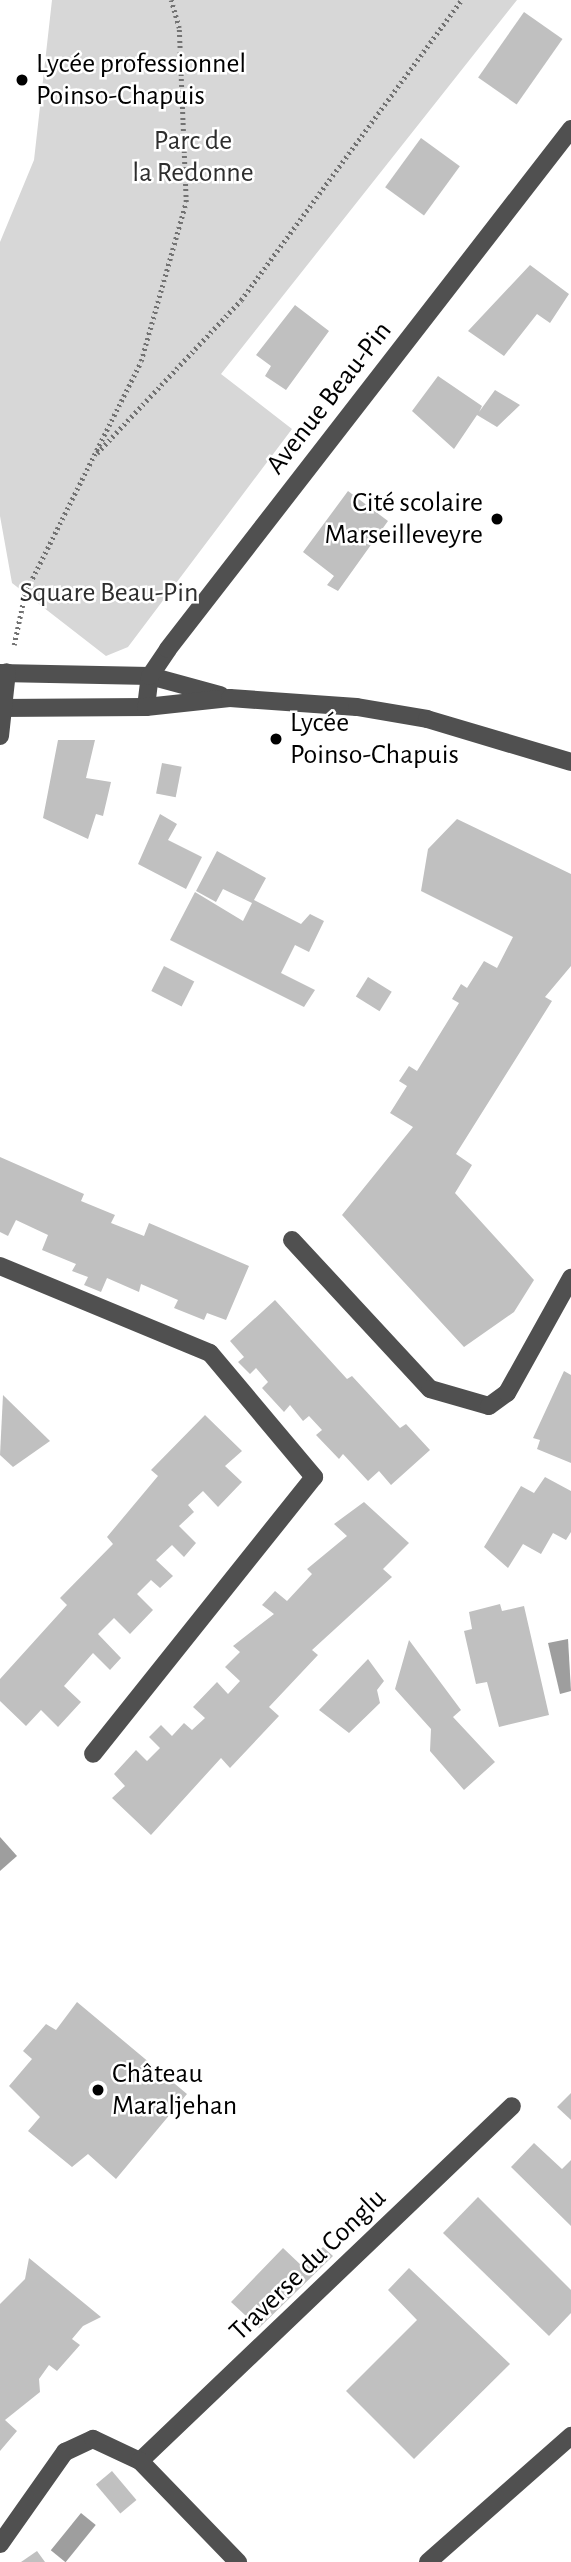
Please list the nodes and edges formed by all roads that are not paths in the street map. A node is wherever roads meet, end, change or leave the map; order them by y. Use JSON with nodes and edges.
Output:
{"nodes":[{"id":1,"x":571,"y":129,"type":"edge"},
{"id":2,"x":3,"y":672,"type":"edge"},
{"id":3,"x":150,"y":676,"type":"junction"},
{"id":4,"x":230,"y":698,"type":"junction"},
{"id":5,"x":146,"y":707,"type":"junction"},
{"id":6,"x":2,"y":708,"type":"edge"},
{"id":7,"x":0,"y":736,"type":"edge"},
{"id":8,"x":571,"y":762,"type":"edge"},
{"id":9,"x":292,"y":1240,"type":"dead end"},
{"id":10,"x":0,"y":1266,"type":"edge"},
{"id":11,"x":571,"y":1278,"type":"edge"},
{"id":12,"x":93,"y":1754,"type":"dead end"},
{"id":13,"x":512,"y":2106,"type":"dead end"},
{"id":14,"x":571,"y":2435,"type":"edge"},
{"id":15,"x":140,"y":2461,"type":"junction"},
{"id":16,"x":0,"y":2544,"type":"edge"},
{"id":17,"x":238,"y":2562,"type":"edge"},
{"id":18,"x":428,"y":2562,"type":"edge"}],
"edges":[{"from":1,"to":3,"type":"street","name":"Avenue Beau-Pin"},
{"from":2,"to":3,"type":"street"},
{"from":2,"to":6,"type":"street"},
{"from":3,"to":4,"type":"street"},
{"from":3,"to":5,"type":"street"},
{"from":4,"to":5,"type":"street"},
{"from":4,"to":8,"type":"street"},
{"from":5,"to":6,"type":"street"},
{"from":6,"to":7,"type":"street"},
{"from":9,"to":11,"type":"street"},
{"from":10,"to":12,"type":"street"},
{"from":13,"to":15,"type":"street","name":"Traverse du Conglu"},
{"from":14,"to":18,"type":"street"},
{"from":15,"to":16,"type":"street"},
{"from":15,"to":17,"type":"street"}]}
